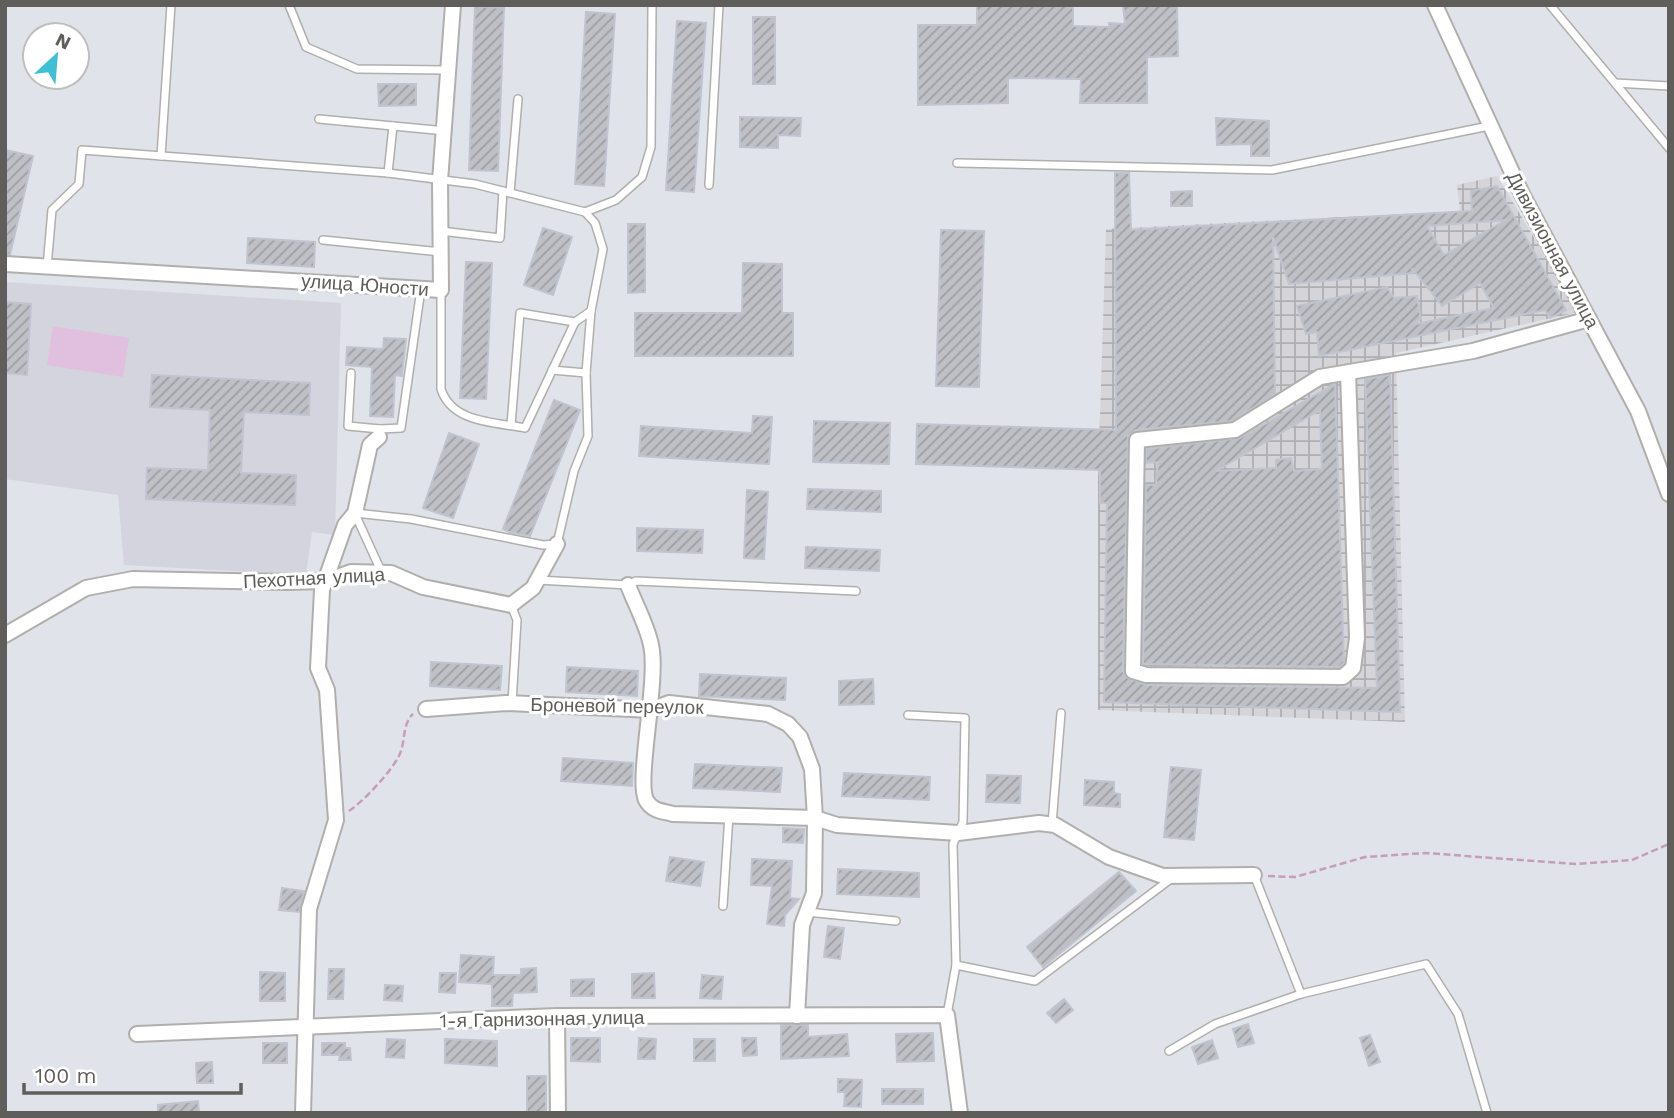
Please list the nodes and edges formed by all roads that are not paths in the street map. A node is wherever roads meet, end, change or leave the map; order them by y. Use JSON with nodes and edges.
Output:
{"nodes":[{"id":1,"x":170,"y":5,"type":"edge"},
{"id":2,"x":289,"y":5,"type":"edge"},
{"id":3,"x":453,"y":5,"type":"edge"},
{"id":4,"x":652,"y":5,"type":"edge"},
{"id":5,"x":719,"y":5,"type":"edge"},
{"id":6,"x":1435,"y":5,"type":"edge"},
{"id":7,"x":1550,"y":5,"type":"edge"},
{"id":8,"x":447,"y":70,"type":"junction"},
{"id":9,"x":1615,"y":83,"type":"junction"},
{"id":10,"x":1669,"y":86,"type":"edge"},
{"id":11,"x":518,"y":99,"type":"dead end"},
{"id":12,"x":319,"y":120,"type":"dead end"},
{"id":13,"x":393,"y":126,"type":"junction"},
{"id":14,"x":1489,"y":126,"type":"junction"},
{"id":15,"x":446,"y":131,"type":"junction"},
{"id":16,"x":1669,"y":148,"type":"edge"},
{"id":17,"x":161,"y":156,"type":"junction"},
{"id":18,"x":957,"y":163,"type":"dead end"},
{"id":19,"x":388,"y":173,"type":"junction"},
{"id":20,"x":440,"y":181,"type":"junction"},
{"id":21,"x":709,"y":185,"type":"dead end"},
{"id":22,"x":507,"y":192,"type":"junction"},
{"id":23,"x":585,"y":212,"type":"junction"},
{"id":24,"x":440,"y":231,"type":"junction"},
{"id":25,"x":323,"y":240,"type":"dead end"},
{"id":26,"x":441,"y":252,"type":"junction"},
{"id":27,"x":5,"y":264,"type":"edge"},
{"id":28,"x":47,"y":267,"type":"junction"},
{"id":29,"x":421,"y":289,"type":"junction"},
{"id":30,"x":441,"y":290,"type":"junction"},
{"id":31,"x":591,"y":311,"type":"junction"},
{"id":32,"x":1589,"y":319,"type":"junction"},
{"id":33,"x":575,"y":322,"type":"junction"},
{"id":34,"x":552,"y":370,"type":"junction"},
{"id":35,"x":1348,"y":372,"type":"junction"},
{"id":36,"x":351,"y":373,"type":"dead end"},
{"id":37,"x":586,"y":373,"type":"junction"},
{"id":38,"x":512,"y":425,"type":"junction"},
{"id":39,"x":380,"y":433,"type":"junction"},
{"id":40,"x":1669,"y":494,"type":"edge"},
{"id":41,"x":355,"y":513,"type":"junction"},
{"id":42,"x":556,"y":544,"type":"junction"},
{"id":43,"x":382,"y":573,"type":"junction"},
{"id":44,"x":326,"y":580,"type":"junction"},
{"id":45,"x":537,"y":580,"type":"junction"},
{"id":46,"x":628,"y":585,"type":"junction"},
{"id":47,"x":856,"y":591,"type":"dead end"},
{"id":48,"x":512,"y":605,"type":"junction"},
{"id":49,"x":5,"y":635,"type":"edge"},
{"id":50,"x":512,"y":704,"type":"junction"},
{"id":51,"x":426,"y":709,"type":"road end"},
{"id":52,"x":651,"y":710,"type":"junction"},
{"id":53,"x":1061,"y":713,"type":"dead end"},
{"id":54,"x":908,"y":715,"type":"dead end"},
{"id":55,"x":729,"y":816,"type":"junction"},
{"id":56,"x":815,"y":818,"type":"junction"},
{"id":57,"x":1052,"y":825,"type":"junction"},
{"id":58,"x":958,"y":833,"type":"junction"},
{"id":59,"x":1254,"y":875,"type":"joint"},
{"id":60,"x":1175,"y":876,"type":"junction"},
{"id":61,"x":723,"y":906,"type":"dead end"},
{"id":62,"x":807,"y":912,"type":"junction"},
{"id":63,"x":896,"y":921,"type":"dead end"},
{"id":64,"x":956,"y":965,"type":"junction"},
{"id":65,"x":1301,"y":994,"type":"junction"},
{"id":66,"x":947,"y":1015,"type":"junction"},
{"id":67,"x":557,"y":1016,"type":"junction"},
{"id":68,"x":797,"y":1016,"type":"junction"},
{"id":69,"x":305,"y":1027,"type":"junction"},
{"id":70,"x":137,"y":1034,"type":"dead end"},
{"id":71,"x":1169,"y":1051,"type":"dead end"},
{"id":72,"x":303,"y":1113,"type":"edge"},
{"id":73,"x":558,"y":1113,"type":"edge"},
{"id":74,"x":960,"y":1113,"type":"edge"},
{"id":75,"x":1487,"y":1113,"type":"edge"}],
"edges":[{"from":1,"to":17,"type":"lane"},
{"from":2,"to":8,"type":"lane"},
{"from":3,"to":8,"type":"street","name":"улица Юности"},
{"from":4,"to":23,"type":"lane"},
{"from":5,"to":21,"type":"lane"},
{"from":6,"to":14,"type":"street","name":"Дивизионная улица"},
{"from":7,"to":9,"type":"lane"},
{"from":8,"to":15,"type":"street","name":"улица Юности"},
{"from":9,"to":10,"type":"lane"},
{"from":9,"to":16,"type":"lane"},
{"from":11,"to":22,"type":"lane"},
{"from":12,"to":13,"type":"lane"},
{"from":13,"to":15,"type":"lane"},
{"from":13,"to":19,"type":"lane"},
{"from":14,"to":18,"type":"lane"},
{"from":14,"to":32,"type":"street","name":"Дивизионная улица"},
{"from":15,"to":20,"type":"street","name":"улица Юности"},
{"from":17,"to":19,"type":"lane"},
{"from":17,"to":28,"type":"lane"},
{"from":19,"to":20,"type":"lane"},
{"from":20,"to":22,"type":"lane"},
{"from":20,"to":24,"type":"street","name":"улица Юности"},
{"from":22,"to":23,"type":"lane"},
{"from":22,"to":24,"type":"lane"},
{"from":23,"to":31,"type":"lane"},
{"from":24,"to":26,"type":"street","name":"улица Юности"},
{"from":25,"to":26,"type":"lane"},
{"from":26,"to":30,"type":"street","name":"улица Юности"},
{"from":27,"to":28,"type":"street","name":"улица Юности"},
{"from":28,"to":29,"type":"street","name":"улица Юности"},
{"from":29,"to":30,"type":"street","name":"улица Юности"},
{"from":29,"to":39,"type":"lane"},
{"from":30,"to":38,"type":"lane"},
{"from":31,"to":33,"type":"lane"},
{"from":31,"to":37,"type":"lane"},
{"from":32,"to":35,"type":"street"},
{"from":32,"to":40,"type":"street","name":"Дивизионная улица"},
{"from":33,"to":34,"type":"lane"},
{"from":33,"to":38,"type":"lane"},
{"from":34,"to":37,"type":"lane"},
{"from":34,"to":38,"type":"lane"},
{"from":35,"to":35,"type":"street"},
{"from":36,"to":39,"type":"lane"},
{"from":37,"to":42,"type":"lane"},
{"from":39,"to":41,"type":"street"},
{"from":41,"to":42,"type":"lane"},
{"from":41,"to":43,"type":"lane"},
{"from":41,"to":44,"type":"street"},
{"from":42,"to":45,"type":"street"},
{"from":43,"to":44,"type":"street","name":"Пехотная улица"},
{"from":43,"to":48,"type":"street","name":"Пехотная улица"},
{"from":44,"to":49,"type":"street","name":"Пехотная улица"},
{"from":44,"to":69,"type":"street"},
{"from":45,"to":46,"type":"lane"},
{"from":45,"to":48,"type":"street"},
{"from":46,"to":47,"type":"lane"},
{"from":46,"to":52,"type":"street"},
{"from":48,"to":50,"type":"lane"},
{"from":50,"to":51,"type":"street","name":"Броневой переулок"},
{"from":50,"to":52,"type":"street","name":"Броневой переулок"},
{"from":52,"to":55,"type":"street"},
{"from":52,"to":56,"type":"street","name":"Броневой переулок"},
{"from":53,"to":57,"type":"lane"},
{"from":54,"to":58,"type":"lane"},
{"from":55,"to":56,"type":"street"},
{"from":55,"to":61,"type":"lane"},
{"from":56,"to":58,"type":"street"},
{"from":56,"to":62,"type":"street","name":"Броневой переулок"},
{"from":57,"to":58,"type":"street"},
{"from":57,"to":60,"type":"street"},
{"from":58,"to":64,"type":"lane"},
{"from":59,"to":60,"type":"street"},
{"from":59,"to":65,"type":"lane"},
{"from":60,"to":64,"type":"lane"},
{"from":62,"to":63,"type":"lane"},
{"from":62,"to":68,"type":"street","name":"Броневой переулок"},
{"from":64,"to":66,"type":"lane"},
{"from":65,"to":71,"type":"lane"},
{"from":65,"to":75,"type":"lane"},
{"from":66,"to":68,"type":"street","name":"1-я Гарнизонная улица"},
{"from":66,"to":74,"type":"street"},
{"from":67,"to":68,"type":"street","name":"1-я Гарнизонная улица"},
{"from":67,"to":69,"type":"street","name":"1-я Гарнизонная улица"},
{"from":67,"to":73,"type":"street"},
{"from":69,"to":70,"type":"street","name":"1-я Гарнизонная улица"},
{"from":69,"to":72,"type":"street"}]}
